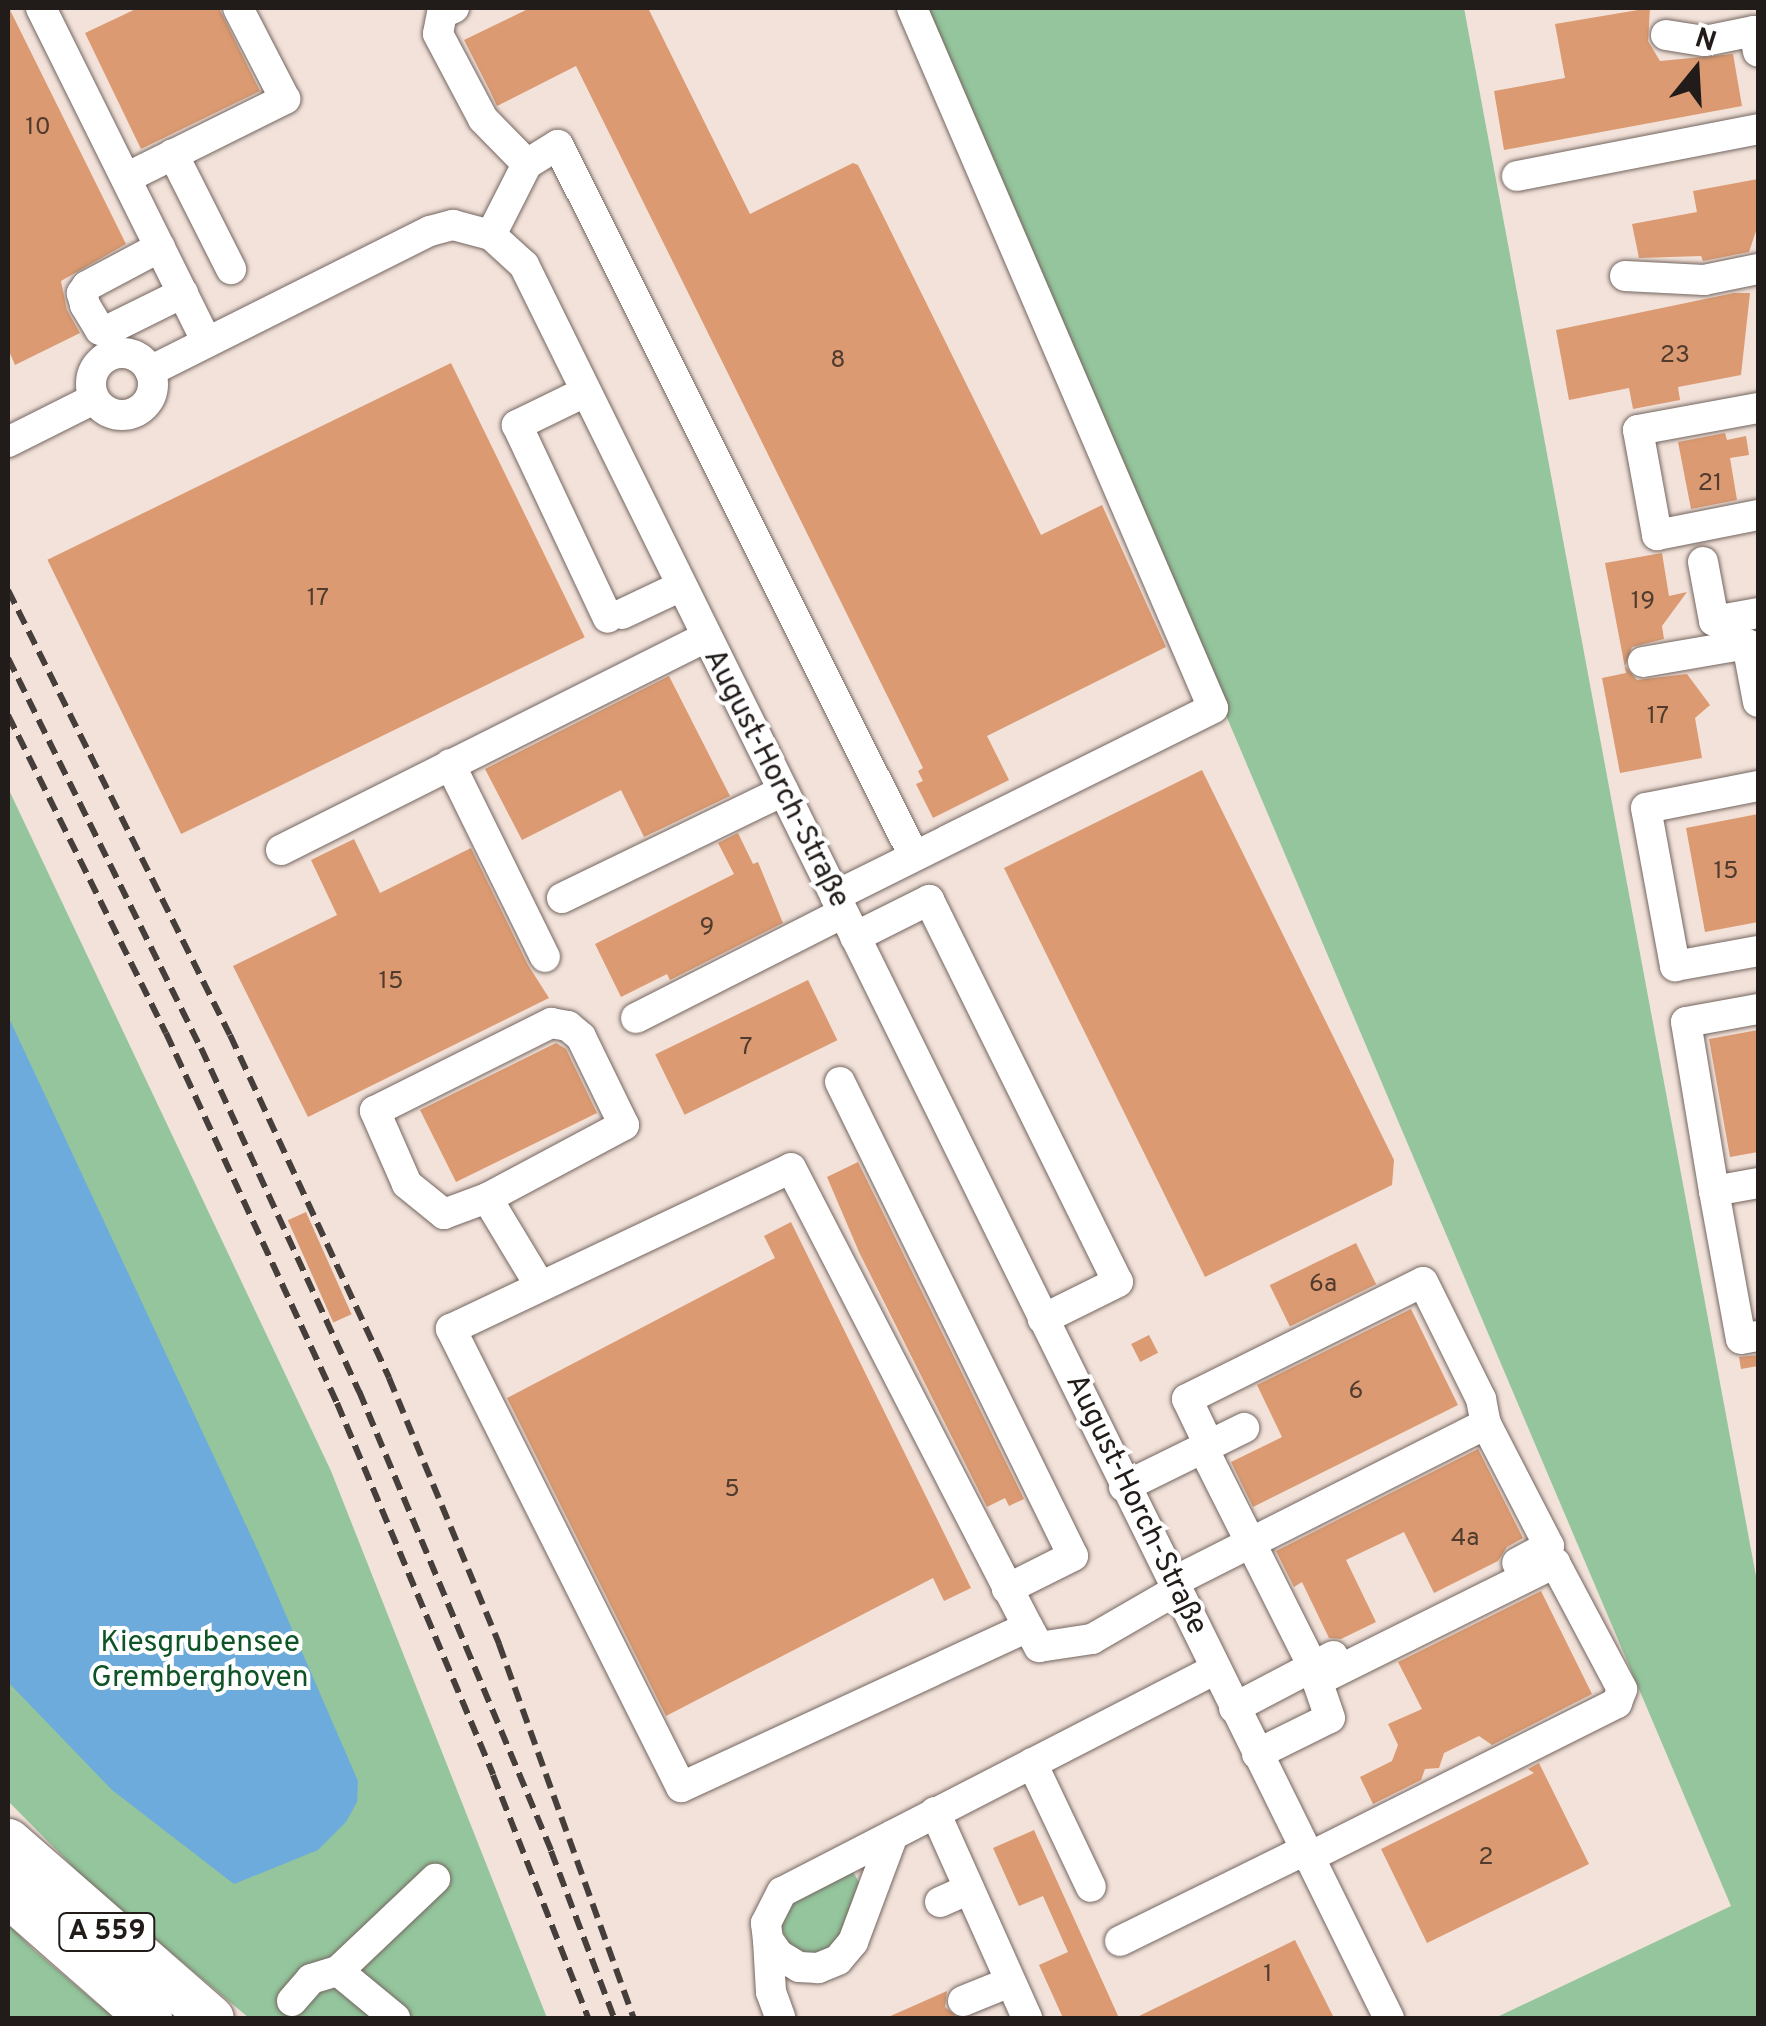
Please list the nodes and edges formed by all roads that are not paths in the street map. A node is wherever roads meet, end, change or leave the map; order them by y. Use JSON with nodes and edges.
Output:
{"nodes":[{"id":1,"x":40,"y":8,"type":"edge"},
{"id":2,"x":238,"y":8,"type":"edge"},
{"id":3,"x":454,"y":8,"type":"edge"},
{"id":4,"x":912,"y":8,"type":"edge"},
{"id":5,"x":1666,"y":36,"type":"dead end"},
{"id":6,"x":1757,"y":38,"type":"edge"},
{"id":7,"x":1758,"y":129,"type":"edge"},
{"id":8,"x":174,"y":154,"type":"junction"},
{"id":9,"x":527,"y":164,"type":"junction"},
{"id":10,"x":1517,"y":176,"type":"dead end"},
{"id":11,"x":126,"y":178,"type":"junction"},
{"id":12,"x":492,"y":234,"type":"junction"},
{"id":13,"x":160,"y":247,"type":"junction"},
{"id":14,"x":231,"y":269,"type":"dead end"},
{"id":15,"x":1758,"y":269,"type":"edge"},
{"id":16,"x":1625,"y":276,"type":"dead end"},
{"id":17,"x":183,"y":293,"type":"junction"},
{"id":18,"x":207,"y":342,"type":"junction"},
{"id":19,"x":150,"y":371,"type":"junction"},
{"id":20,"x":585,"y":392,"type":"junction"},
{"id":21,"x":94,"y":399,"type":"junction"},
{"id":22,"x":1758,"y":408,"type":"edge"},
{"id":23,"x":8,"y":442,"type":"edge"},
{"id":24,"x":1758,"y":515,"type":"edge"},
{"id":25,"x":1703,"y":562,"type":"dead end"},
{"id":26,"x":679,"y":587,"type":"junction"},
{"id":27,"x":1758,"y":614,"type":"edge"},
{"id":28,"x":704,"y":638,"type":"junction"},
{"id":29,"x":1643,"y":662,"type":"dead end"},
{"id":30,"x":1757,"y":686,"type":"edge"},
{"id":31,"x":450,"y":764,"type":"junction"},
{"id":32,"x":1758,"y":786,"type":"edge"},
{"id":33,"x":783,"y":791,"type":"junction"},
{"id":34,"x":281,"y":850,"type":"dead end"},
{"id":35,"x":914,"y":856,"type":"junction"},
{"id":36,"x":562,"y":898,"type":"dead end"},
{"id":37,"x":844,"y":915,"type":"junction"},
{"id":38,"x":1758,"y":950,"type":"edge"},
{"id":39,"x":545,"y":957,"type":"dead end"},
{"id":40,"x":1758,"y":1010,"type":"edge"},
{"id":41,"x":636,"y":1018,"type":"dead end"},
{"id":42,"x":840,"y":1082,"type":"dead end"},
{"id":43,"x":1758,"y":1183,"type":"edge"},
{"id":44,"x":1714,"y":1191,"type":"junction"},
{"id":45,"x":487,"y":1198,"type":"junction"},
{"id":46,"x":540,"y":1286,"type":"junction"},
{"id":47,"x":1043,"y":1319,"type":"junction"},
{"id":48,"x":1758,"y":1336,"type":"edge"},
{"id":49,"x":1486,"y":1424,"type":"junction"},
{"id":50,"x":1244,"y":1428,"type":"dead end"},
{"id":51,"x":1206,"y":1446,"type":"junction"},
{"id":52,"x":1124,"y":1487,"type":"junction"},
{"id":53,"x":1250,"y":1544,"type":"junction"},
{"id":54,"x":1552,"y":1554,"type":"junction"},
{"id":55,"x":1175,"y":1586,"type":"junction"},
{"id":56,"x":1007,"y":1589,"type":"junction"},
{"id":57,"x":1028,"y":1627,"type":"junction"},
{"id":58,"x":1313,"y":1666,"type":"junction"},
{"id":59,"x":1216,"y":1669,"type":"junction"},
{"id":60,"x":1234,"y":1708,"type":"junction"},
{"id":61,"x":1257,"y":1754,"type":"junction"},
{"id":62,"x":1032,"y":1763,"type":"junction"},
{"id":63,"x":935,"y":1812,"type":"junction"},
{"id":64,"x":893,"y":1835,"type":"junction"},
{"id":65,"x":8,"y":1841,"type":"edge"},
{"id":66,"x":1306,"y":1854,"type":"junction"},
{"id":67,"x":435,"y":1879,"type":"dead end"},
{"id":68,"x":1091,"y":1887,"type":"dead end"},
{"id":69,"x":970,"y":1890,"type":"junction"},
{"id":70,"x":8,"y":1894,"type":"edge"},
{"id":71,"x":940,"y":1902,"type":"dead end"},
{"id":72,"x":768,"y":1940,"type":"junction"},
{"id":73,"x":1120,"y":1941,"type":"dead end"},
{"id":74,"x":338,"y":1971,"type":"junction"},
{"id":75,"x":1010,"y":1982,"type":"junction"},
{"id":76,"x":292,"y":2001,"type":"dead end"},
{"id":77,"x":963,"y":2001,"type":"dead end"},
{"id":78,"x":780,"y":2017,"type":"edge"},
{"id":79,"x":150,"y":2018,"type":"edge"},
{"id":80,"x":210,"y":2018,"type":"edge"},
{"id":81,"x":395,"y":2018,"type":"edge"},
{"id":82,"x":1027,"y":2018,"type":"edge"},
{"id":83,"x":1389,"y":2018,"type":"edge"}],
"edges":[{"from":1,"to":11,"type":"street"},
{"from":2,"to":8,"type":"street"},
{"from":3,"to":9,"type":"street"},
{"from":4,"to":35,"type":"street"},
{"from":5,"to":6,"type":"street"},
{"from":7,"to":10,"type":"street"},
{"from":8,"to":11,"type":"street"},
{"from":8,"to":14,"type":"street"},
{"from":9,"to":12,"type":"street"},
{"from":9,"to":35,"type":"street"},
{"from":11,"to":13,"type":"street"},
{"from":12,"to":18,"type":"street"},
{"from":12,"to":20,"type":"street","name":"August-Horch-Straße"},
{"from":13,"to":17,"type":"street"},
{"from":13,"to":17,"type":"street"},
{"from":15,"to":16,"type":"street"},
{"from":17,"to":18,"type":"street"},
{"from":18,"to":19,"type":"street"},
{"from":19,"to":21,"type":"street"},
{"from":19,"to":21,"type":"street"},
{"from":20,"to":26,"type":"street","name":"August-Horch-Straße"},
{"from":20,"to":26,"type":"street"},
{"from":21,"to":23,"type":"street"},
{"from":22,"to":24,"type":"street"},
{"from":25,"to":27,"type":"street"},
{"from":26,"to":28,"type":"street","name":"August-Horch-Straße"},
{"from":28,"to":31,"type":"street"},
{"from":28,"to":33,"type":"street","name":"August-Horch-Straße"},
{"from":29,"to":30,"type":"street"},
{"from":31,"to":34,"type":"street"},
{"from":31,"to":39,"type":"street"},
{"from":32,"to":38,"type":"street"},
{"from":33,"to":36,"type":"street"},
{"from":33,"to":37,"type":"street","name":"August-Horch-Straße"},
{"from":35,"to":37,"type":"street"},
{"from":37,"to":41,"type":"street"},
{"from":37,"to":47,"type":"street","name":"August-Horch-Straße"},
{"from":37,"to":47,"type":"street"},
{"from":40,"to":44,"type":"street"},
{"from":42,"to":56,"type":"street"},
{"from":43,"to":44,"type":"street"},
{"from":44,"to":48,"type":"street"},
{"from":45,"to":45,"type":"street"},
{"from":45,"to":46,"type":"street"},
{"from":46,"to":56,"type":"street"},
{"from":46,"to":57,"type":"street"},
{"from":47,"to":52,"type":"street","name":"August-Horch-Straße"},
{"from":49,"to":51,"type":"street"},
{"from":49,"to":53,"type":"street"},
{"from":49,"to":54,"type":"street"},
{"from":50,"to":51,"type":"street"},
{"from":51,"to":52,"type":"street"},
{"from":51,"to":53,"type":"street"},
{"from":52,"to":55,"type":"street","name":"August-Horch-Straße"},
{"from":53,"to":55,"type":"street"},
{"from":53,"to":58,"type":"street"},
{"from":54,"to":58,"type":"street"},
{"from":54,"to":61,"type":"street"},
{"from":54,"to":66,"type":"street"},
{"from":55,"to":57,"type":"street"},
{"from":55,"to":59,"type":"street","name":"August-Horch-Straße"},
{"from":56,"to":57,"type":"street"},
{"from":58,"to":60,"type":"street"},
{"from":59,"to":60,"type":"street","name":"August-Horch-Straße"},
{"from":59,"to":62,"type":"street","name":"August-Horch-Straße"},
{"from":60,"to":61,"type":"street","name":"August-Horch-Straße"},
{"from":61,"to":66,"type":"street","name":"August-Horch-Straße"},
{"from":62,"to":63,"type":"street","name":"August-Horch-Straße"},
{"from":62,"to":68,"type":"street"},
{"from":63,"to":64,"type":"street","name":"August-Horch-Straße"},
{"from":63,"to":69,"type":"street"},
{"from":64,"to":72,"type":"street","name":"August-Horch-Straße"},
{"from":64,"to":72,"type":"street"},
{"from":65,"to":80,"type":"highway","number":"A 559"},
{"from":66,"to":73,"type":"street"},
{"from":66,"to":83,"type":"street","name":"August-Horch-Straße"},
{"from":67,"to":74,"type":"street"},
{"from":69,"to":71,"type":"street"},
{"from":69,"to":75,"type":"street"},
{"from":70,"to":79,"type":"highway","number":"A 559"},
{"from":72,"to":78,"type":"street","name":"August-Horch-Straße"},
{"from":74,"to":76,"type":"street"},
{"from":74,"to":81,"type":"street"},
{"from":75,"to":77,"type":"street"},
{"from":75,"to":82,"type":"street"}]}
